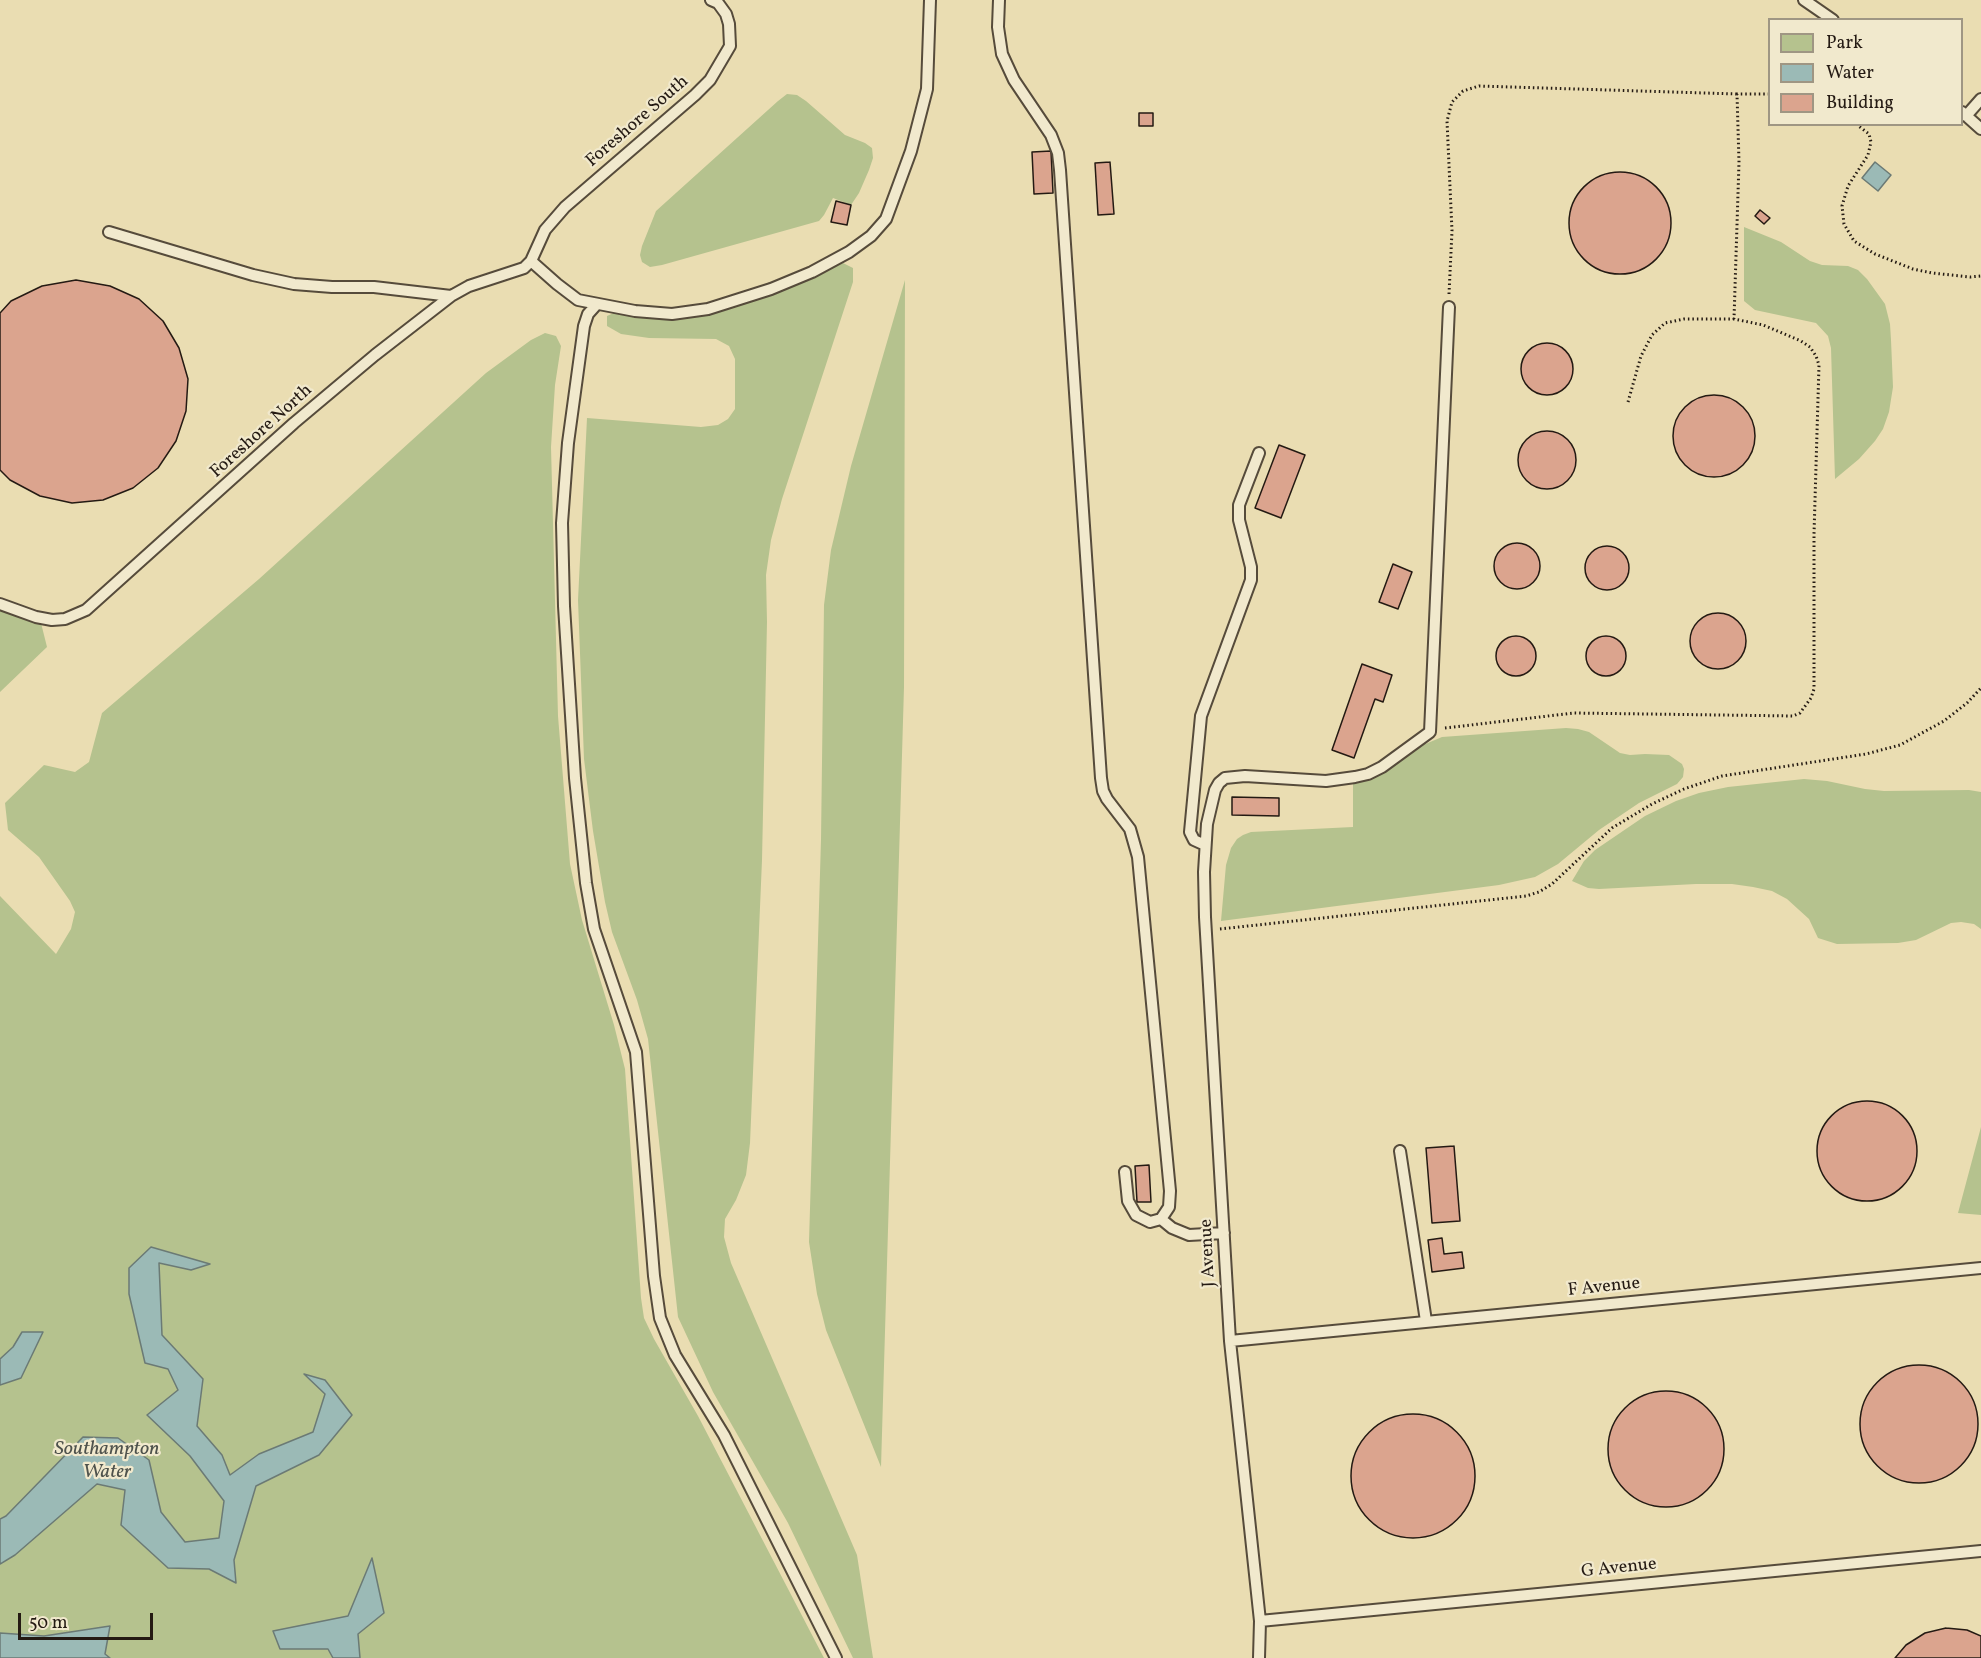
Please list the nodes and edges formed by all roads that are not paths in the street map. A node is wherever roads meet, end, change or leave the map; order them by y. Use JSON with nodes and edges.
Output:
{"nodes":[{"id":1,"x":711,"y":0,"type":"edge"},
{"id":2,"x":930,"y":0,"type":"edge"},
{"id":3,"x":999,"y":0,"type":"edge"},
{"id":4,"x":1806,"y":0,"type":"edge"},
{"id":5,"x":1830,"y":18,"type":"edge"},
{"id":6,"x":1981,"y":99,"type":"edge"},
{"id":7,"x":1964,"y":114,"type":"edge"},
{"id":8,"x":1981,"y":129,"type":"edge"},
{"id":9,"x":109,"y":232,"type":"dead end"},
{"id":10,"x":531,"y":261,"type":"junction"},
{"id":11,"x":452,"y":296,"type":"junction"},
{"id":12,"x":597,"y":304,"type":"junction"},
{"id":13,"x":1449,"y":307,"type":"road end"},
{"id":14,"x":1258,"y":453,"type":"dead end"},
{"id":15,"x":0,"y":604,"type":"edge"},
{"id":16,"x":1205,"y":844,"type":"junction"},
{"id":17,"x":1400,"y":1151,"type":"dead end"},
{"id":18,"x":1125,"y":1172,"type":"dead end"},
{"id":19,"x":1161,"y":1219,"type":"junction"},
{"id":20,"x":1224,"y":1233,"type":"junction"},
{"id":21,"x":1981,"y":1268,"type":"edge"},
{"id":22,"x":1426,"y":1321,"type":"junction"},
{"id":23,"x":1230,"y":1341,"type":"junction"},
{"id":24,"x":1981,"y":1551,"type":"edge"},
{"id":25,"x":1260,"y":1621,"type":"junction"},
{"id":26,"x":836,"y":1658,"type":"edge"},
{"id":27,"x":1260,"y":1658,"type":"edge"}],
"edges":[{"from":1,"to":10,"type":"lane","name":"Foreshore South"},
{"from":2,"to":12,"type":"lane"},
{"from":3,"to":19,"type":"lane"},
{"from":4,"to":5,"type":"lane"},
{"from":6,"to":7,"type":"lane"},
{"from":7,"to":8,"type":"lane"},
{"from":9,"to":11,"type":"lane"},
{"from":10,"to":11,"type":"lane","name":"Foreshore North"},
{"from":10,"to":12,"type":"lane"},
{"from":11,"to":15,"type":"lane","name":"Foreshore North"},
{"from":12,"to":26,"type":"lane"},
{"from":13,"to":16,"type":"lane","name":"J Avenue"},
{"from":14,"to":16,"type":"lane"},
{"from":16,"to":20,"type":"lane","name":"J Avenue"},
{"from":17,"to":22,"type":"lane"},
{"from":18,"to":19,"type":"lane"},
{"from":19,"to":20,"type":"lane"},
{"from":20,"to":23,"type":"lane","name":"J Avenue"},
{"from":21,"to":22,"type":"lane","name":"F Avenue"},
{"from":22,"to":23,"type":"lane","name":"F Avenue"},
{"from":23,"to":25,"type":"lane","name":"J Avenue"},
{"from":24,"to":25,"type":"lane","name":"G Avenue"},
{"from":25,"to":27,"type":"lane","name":"J Avenue"}]}
